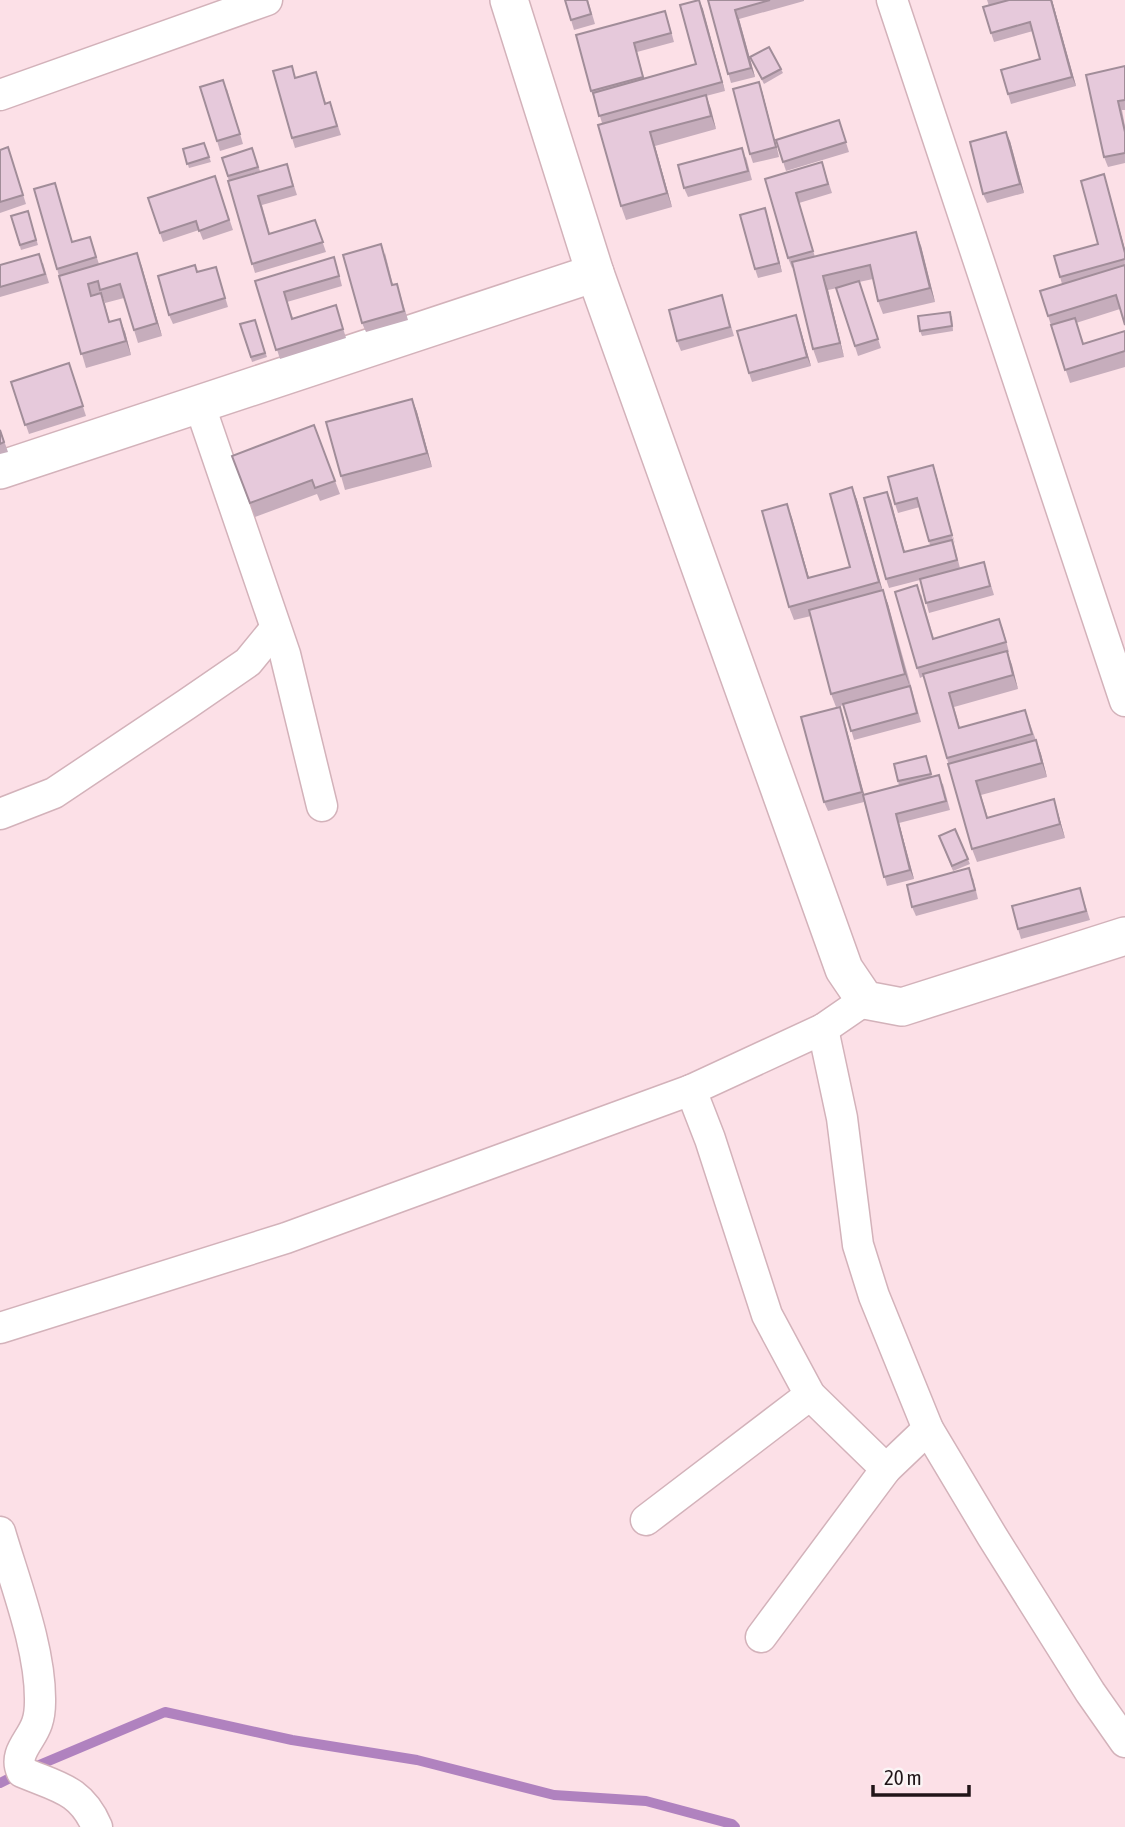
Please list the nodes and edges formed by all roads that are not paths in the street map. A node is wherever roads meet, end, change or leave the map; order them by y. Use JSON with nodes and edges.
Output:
{"nodes":[{"id":1,"x":267,"y":0,"type":"edge"},
{"id":2,"x":509,"y":0,"type":"edge"},
{"id":3,"x":892,"y":0,"type":"edge"},
{"id":4,"x":0,"y":95,"type":"edge"},
{"id":5,"x":595,"y":273,"type":"junction"},
{"id":6,"x":200,"y":406,"type":"junction"},
{"id":7,"x":0,"y":470,"type":"edge"},
{"id":8,"x":275,"y":629,"type":"junction"},
{"id":9,"x":1125,"y":701,"type":"edge"},
{"id":10,"x":322,"y":806,"type":"dead end"},
{"id":11,"x":0,"y":814,"type":"edge"},
{"id":12,"x":1125,"y":936,"type":"edge"},
{"id":13,"x":865,"y":1000,"type":"junction"},
{"id":14,"x":823,"y":1029,"type":"junction"},
{"id":15,"x":691,"y":1090,"type":"junction"},
{"id":16,"x":0,"y":1328,"type":"edge"},
{"id":17,"x":810,"y":1395,"type":"junction"},
{"id":18,"x":928,"y":1429,"type":"junction"},
{"id":19,"x":886,"y":1469,"type":"junction"},
{"id":20,"x":646,"y":1520,"type":"dead end"},
{"id":21,"x":0,"y":1532,"type":"edge"},
{"id":22,"x":761,"y":1637,"type":"dead end"},
{"id":23,"x":1125,"y":1742,"type":"edge"},
{"id":24,"x":97,"y":1827,"type":"edge"}],
"edges":[{"from":1,"to":4,"type":"street"},
{"from":2,"to":5,"type":"street"},
{"from":3,"to":9,"type":"street"},
{"from":5,"to":6,"type":"street"},
{"from":5,"to":13,"type":"street"},
{"from":6,"to":7,"type":"street"},
{"from":6,"to":8,"type":"street"},
{"from":8,"to":10,"type":"street"},
{"from":8,"to":11,"type":"street"},
{"from":12,"to":13,"type":"street"},
{"from":13,"to":14,"type":"street"},
{"from":14,"to":15,"type":"street"},
{"from":14,"to":18,"type":"street"},
{"from":15,"to":16,"type":"street"},
{"from":15,"to":17,"type":"street"},
{"from":17,"to":19,"type":"street"},
{"from":17,"to":20,"type":"street"},
{"from":18,"to":19,"type":"street"},
{"from":18,"to":23,"type":"street"},
{"from":19,"to":22,"type":"street"},
{"from":21,"to":24,"type":"street"}]}
